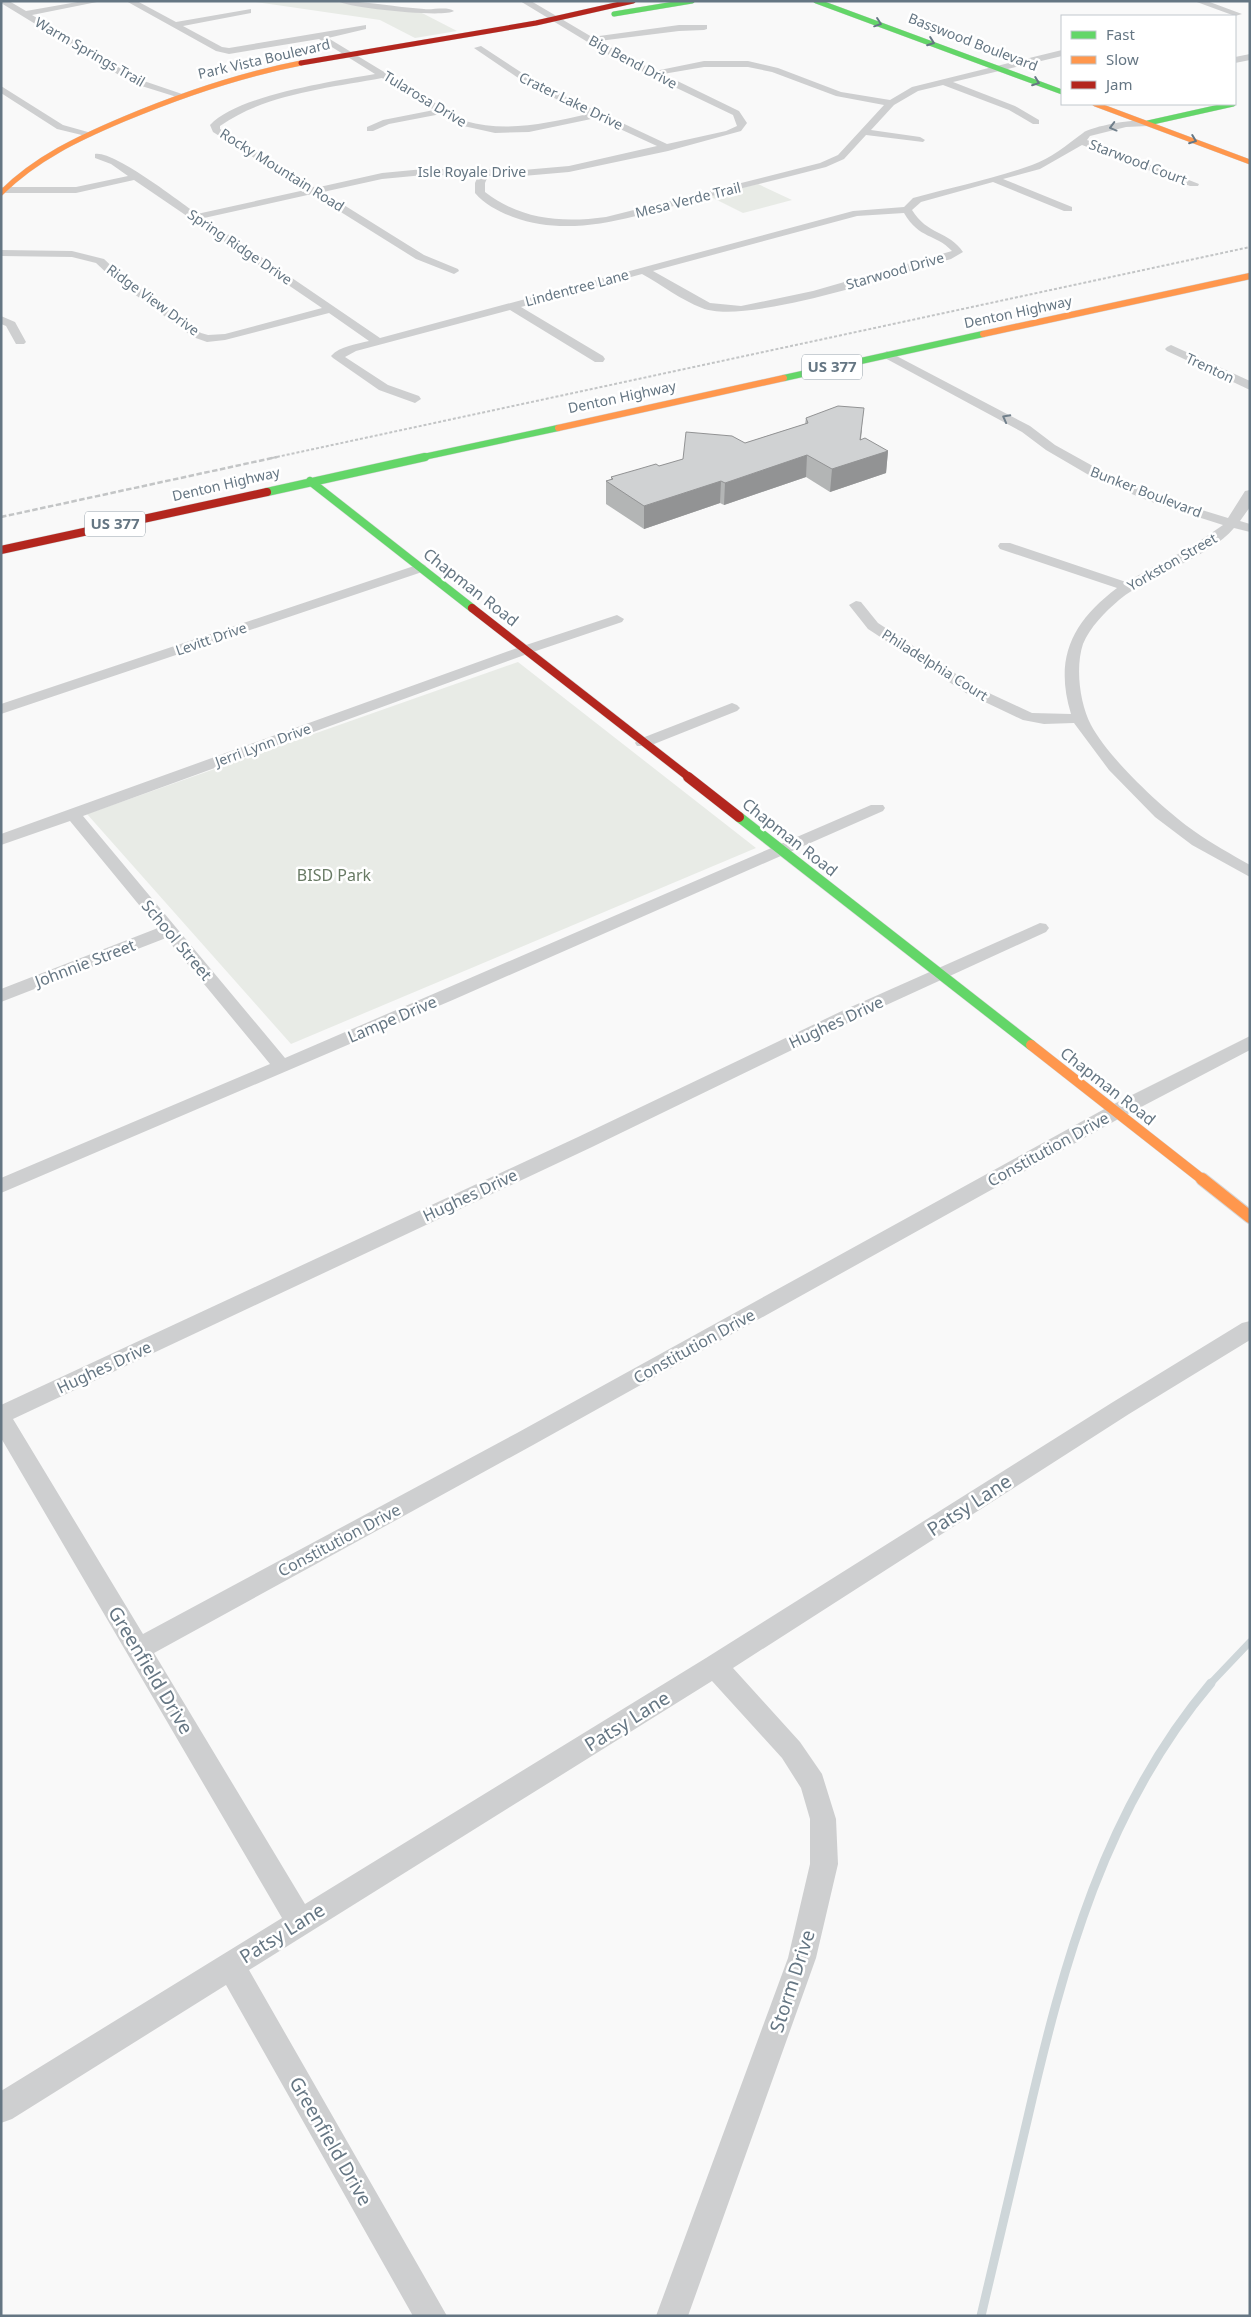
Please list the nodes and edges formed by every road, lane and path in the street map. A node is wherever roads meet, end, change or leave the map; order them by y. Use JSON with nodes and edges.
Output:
{"nodes":[{"id":1,"x":3,"y":1,"type":"edge"},
{"id":2,"x":98,"y":1,"type":"edge"},
{"id":3,"x":130,"y":1,"type":"edge"},
{"id":4,"x":341,"y":1,"type":"edge"},
{"id":5,"x":524,"y":1,"type":"edge"},
{"id":6,"x":633,"y":1,"type":"edge"},
{"id":7,"x":692,"y":1,"type":"edge"},
{"id":8,"x":816,"y":1,"type":"edge"},
{"id":9,"x":850,"y":1,"type":"edge"},
{"id":10,"x":1198,"y":1,"type":"edge"},
{"id":11,"x":248,"y":11,"type":"dead end"},
{"id":12,"x":450,"y":11,"type":"dead end"},
{"id":13,"x":1250,"y":11,"type":"edge"},
{"id":14,"x":24,"y":14,"type":"junction"},
{"id":15,"x":1238,"y":14,"type":"junction"},
{"id":16,"x":1233,"y":15,"type":"edge"},
{"id":17,"x":557,"y":19,"type":"junction"},
{"id":18,"x":176,"y":25,"type":"junction"},
{"id":19,"x":363,"y":26,"type":"dead end"},
{"id":20,"x":704,"y":27,"type":"dead end"},
{"id":21,"x":919,"y":27,"type":"junction"},
{"id":22,"x":900,"y":31,"type":"junction"},
{"id":23,"x":321,"y":37,"type":"junction"},
{"id":24,"x":590,"y":40,"type":"junction"},
{"id":25,"x":478,"y":48,"type":"dead end"},
{"id":26,"x":1061,"y":53,"type":"edge"},
{"id":27,"x":350,"y":55,"type":"junction"},
{"id":28,"x":1250,"y":57,"type":"edge"},
{"id":29,"x":1061,"y":59,"type":"edge"},
{"id":30,"x":1236,"y":60,"type":"edge"},
{"id":31,"x":1000,"y":62,"type":"junction"},
{"id":32,"x":1029,"y":67,"type":"junction"},
{"id":33,"x":651,"y":74,"type":"junction"},
{"id":34,"x":384,"y":75,"type":"junction"},
{"id":35,"x":947,"y":84,"type":"junction"},
{"id":36,"x":1,"y":89,"type":"edge"},
{"id":37,"x":1061,"y":92,"type":"edge"},
{"id":38,"x":180,"y":95,"type":"junction"},
{"id":39,"x":894,"y":101,"type":"junction"},
{"id":40,"x":1098,"y":105,"type":"edge"},
{"id":41,"x":1226,"y":105,"type":"edge"},
{"id":42,"x":1209,"y":108,"type":"junction"},
{"id":43,"x":1148,"y":110,"type":"dead end"},
{"id":44,"x":442,"y":111,"type":"junction"},
{"id":45,"x":597,"y":115,"type":"junction"},
{"id":46,"x":1169,"y":118,"type":"junction"},
{"id":47,"x":743,"y":121,"type":"joint"},
{"id":48,"x":1036,"y":122,"type":"dead end"},
{"id":49,"x":1148,"y":123,"type":"junction"},
{"id":50,"x":370,"y":129,"type":"dead end"},
{"id":51,"x":862,"y":132,"type":"junction"},
{"id":52,"x":90,"y":134,"type":"junction"},
{"id":53,"x":920,"y":140,"type":"dead end"},
{"id":54,"x":1081,"y":141,"type":"junction"},
{"id":55,"x":668,"y":148,"type":"junction"},
{"id":56,"x":98,"y":156,"type":"dead end"},
{"id":57,"x":1250,"y":162,"type":"edge"},
{"id":58,"x":484,"y":172,"type":"junction"},
{"id":59,"x":136,"y":177,"type":"junction"},
{"id":60,"x":994,"y":179,"type":"junction"},
{"id":61,"x":1194,"y":184,"type":"dead end"},
{"id":62,"x":313,"y":190,"type":"junction"},
{"id":63,"x":2,"y":191,"type":"edge"},
{"id":64,"x":1068,"y":209,"type":"dead end"},
{"id":65,"x":906,"y":210,"type":"junction"},
{"id":66,"x":195,"y":217,"type":"junction"},
{"id":67,"x":1,"y":253,"type":"edge"},
{"id":68,"x":643,"y":270,"type":"junction"},
{"id":69,"x":454,"y":271,"type":"dead end"},
{"id":70,"x":1250,"y":276,"type":"edge"},
{"id":71,"x":511,"y":306,"type":"junction"},
{"id":72,"x":332,"y":309,"type":"junction"},
{"id":73,"x":1,"y":320,"type":"edge"},
{"id":74,"x":20,"y":342,"type":"dead end"},
{"id":75,"x":379,"y":342,"type":"junction"},
{"id":76,"x":1171,"y":349,"type":"dead end"},
{"id":77,"x":887,"y":355,"type":"junction"},
{"id":78,"x":599,"y":359,"type":"dead end"},
{"id":79,"x":870,"y":359,"type":"junction"},
{"id":80,"x":1250,"y":386,"type":"edge"},
{"id":81,"x":415,"y":399,"type":"dead end"},
{"id":82,"x":971,"y":400,"type":"junction"},
{"id":83,"x":957,"y":404,"type":"junction"},
{"id":84,"x":1046,"y":446,"type":"junction"},
{"id":85,"x":310,"y":481,"type":"junction"},
{"id":86,"x":1250,"y":494,"type":"edge"},
{"id":87,"x":1232,"y":524,"type":"junction"},
{"id":88,"x":1250,"y":528,"type":"edge"},
{"id":89,"x":1004,"y":546,"type":"dead end"},
{"id":90,"x":1,"y":550,"type":"edge"},
{"id":91,"x":420,"y":568,"type":"junction"},
{"id":92,"x":1127,"y":587,"type":"junction"},
{"id":93,"x":856,"y":605,"type":"dead end"},
{"id":94,"x":617,"y":619,"type":"dead end"},
{"id":95,"x":525,"y":650,"type":"junction"},
{"id":96,"x":732,"y":708,"type":"dead end"},
{"id":97,"x":1,"y":709,"type":"edge"},
{"id":98,"x":1081,"y":718,"type":"junction"},
{"id":99,"x":643,"y":743,"type":"junction"},
{"id":100,"x":877,"y":808,"type":"dead end"},
{"id":101,"x":73,"y":814,"type":"junction"},
{"id":102,"x":1,"y":840,"type":"edge"},
{"id":103,"x":781,"y":851,"type":"junction"},
{"id":104,"x":1250,"y":872,"type":"edge"},
{"id":105,"x":1040,"y":928,"type":"dead end"},
{"id":106,"x":169,"y":930,"type":"junction"},
{"id":107,"x":939,"y":974,"type":"junction"},
{"id":108,"x":1,"y":996,"type":"edge"},
{"id":109,"x":1250,"y":1042,"type":"edge"},
{"id":110,"x":281,"y":1065,"type":"junction"},
{"id":111,"x":1114,"y":1112,"type":"junction"},
{"id":112,"x":1,"y":1186,"type":"edge"},
{"id":113,"x":1250,"y":1217,"type":"edge"},
{"id":114,"x":1250,"y":1329,"type":"edge"},
{"id":115,"x":1,"y":1416,"type":"edge"},
{"id":116,"x":138,"y":1649,"type":"junction"},
{"id":117,"x":715,"y":1666,"type":"junction"},
{"id":118,"x":300,"y":1922,"type":"junction"},
{"id":119,"x":230,"y":1965,"type":"junction"},
{"id":120,"x":1,"y":2108,"type":"edge"},
{"id":121,"x":432,"y":2316,"type":"edge"},
{"id":122,"x":672,"y":2316,"type":"edge"}],
"edges":[{"from":1,"to":14,"type":"street","name":"Warm Springs Trail"},
{"from":2,"to":14,"type":"street"},
{"from":3,"to":18,"type":"street"},
{"from":4,"to":12,"type":"street"},
{"from":5,"to":17,"type":"street","name":"Big Bend Drive"},
{"from":6,"to":17,"type":"main road","name":"Park Vista Boulevard"},
{"from":7,"to":17,"type":"main road","name":"Park Vista Boulevard"},
{"from":8,"to":22,"type":"main road","name":"Basswood Boulevard","one_way":true},
{"from":9,"to":21,"type":"main road","name":"Basswood Boulevard"},
{"from":10,"to":15,"type":"street"},
{"from":11,"to":18,"type":"street"},
{"from":13,"to":15,"type":"street"},
{"from":14,"to":38,"type":"street","name":"Warm Springs Trail"},
{"from":15,"to":16,"type":"street"},
{"from":17,"to":24,"type":"street","name":"Big Bend Drive"},
{"from":17,"to":27,"type":"main road","name":"Park Vista Boulevard"},
{"from":18,"to":23,"type":"street"},
{"from":19,"to":23,"type":"street"},
{"from":20,"to":24,"type":"street"},
{"from":21,"to":22,"type":"main road"},
{"from":21,"to":31,"type":"main road","name":"Basswood Boulevard"},
{"from":22,"to":31,"type":"main road","name":"Basswood Boulevard","one_way":true},
{"from":23,"to":27,"type":"street","name":"Tularosa Drive"},
{"from":24,"to":33,"type":"street","name":"Big Bend Drive"},
{"from":25,"to":45,"type":"street","name":"Crater Lake Drive"},
{"from":26,"to":32,"type":"street"},
{"from":27,"to":34,"type":"street","name":"Tularosa Drive"},
{"from":27,"to":38,"type":"main road","name":"Park Vista Boulevard"},
{"from":28,"to":30,"type":"street"},
{"from":29,"to":32,"type":"street"},
{"from":31,"to":32,"type":"main road","name":"Basswood Boulevard"},
{"from":31,"to":32,"type":"street"},
{"from":31,"to":35,"type":"street"},
{"from":31,"to":37,"type":"main road","name":"Basswood Boulevard","one_way":true},
{"from":33,"to":39,"type":"street"},
{"from":33,"to":47,"type":"street","name":"Big Bend Drive"},
{"from":34,"to":44,"type":"street","name":"Tularosa Drive"},
{"from":34,"to":62,"type":"street","name":"Rocky Mountain Road"},
{"from":35,"to":39,"type":"street"},
{"from":35,"to":48,"type":"street"},
{"from":36,"to":52,"type":"street"},
{"from":38,"to":52,"type":"main road","name":"Park Vista Boulevard"},
{"from":39,"to":51,"type":"street","name":"Mesa Verde Trail"},
{"from":40,"to":49,"type":"main road"},
{"from":41,"to":42,"type":"main road"},
{"from":42,"to":46,"type":"main road"},
{"from":42,"to":46,"type":"main road"},
{"from":43,"to":46,"type":"main road"},
{"from":44,"to":45,"type":"street","name":"Tularosa Drive"},
{"from":44,"to":50,"type":"street"},
{"from":45,"to":55,"type":"street","name":"Crater Lake Drive"},
{"from":46,"to":49,"type":"main road"},
{"from":47,"to":55,"type":"street","name":"Isle Royale Drive"},
{"from":49,"to":54,"type":"street"},
{"from":49,"to":57,"type":"main road","one_way":true},
{"from":51,"to":53,"type":"street"},
{"from":51,"to":58,"type":"street","name":"Mesa Verde Trail"},
{"from":52,"to":63,"type":"main road","name":"Park Vista Boulevard"},
{"from":54,"to":60,"type":"street"},
{"from":54,"to":61,"type":"street","name":"Starwood Court"},
{"from":55,"to":58,"type":"street","name":"Isle Royale Drive"},
{"from":56,"to":59,"type":"street","name":"Spring Ridge Drive"},
{"from":58,"to":62,"type":"street","name":"Isle Royale Drive"},
{"from":59,"to":63,"type":"street"},
{"from":59,"to":66,"type":"street","name":"Spring Ridge Drive"},
{"from":60,"to":64,"type":"street"},
{"from":60,"to":65,"type":"street"},
{"from":62,"to":66,"type":"street","name":"Isle Royale Drive"},
{"from":62,"to":69,"type":"street","name":"Rocky Mountain Road"},
{"from":65,"to":68,"type":"street","name":"Lindentree Lane"},
{"from":65,"to":68,"type":"street","name":"Starwood Drive"},
{"from":66,"to":72,"type":"street","name":"Spring Ridge Drive"},
{"from":67,"to":72,"type":"street","name":"Ridge View Drive"},
{"from":68,"to":71,"type":"street","name":"Lindentree Lane"},
{"from":70,"to":77,"type":"main road","name":"Denton Highway","number":"US 377"},
{"from":71,"to":75,"type":"street","name":"Lindentree Lane"},
{"from":71,"to":78,"type":"street"},
{"from":72,"to":75,"type":"street","name":"Spring Ridge Drive"},
{"from":73,"to":74,"type":"street"},
{"from":75,"to":81,"type":"street","name":"Lindentree Lane"},
{"from":76,"to":80,"type":"street","name":"Trenton"},
{"from":77,"to":79,"type":"main road","name":"Denton Highway","number":"US 377"},
{"from":77,"to":82,"type":"street","name":"Bunker Boulevard"},
{"from":79,"to":83,"type":"street","name":"Bunker Boulevard"},
{"from":79,"to":85,"type":"main road","name":"Denton Highway","number":"US 377"},
{"from":82,"to":83,"type":"street"},
{"from":84,"to":82,"type":"street","name":"Bunker Boulevard","one_way":true},
{"from":83,"to":84,"type":"street","name":"Bunker Boulevard"},
{"from":84,"to":87,"type":"street","name":"Bunker Boulevard"},
{"from":85,"to":90,"type":"main road","name":"Denton Highway","number":"US 377"},
{"from":85,"to":91,"type":"main road","name":"Chapman Road"},
{"from":86,"to":87,"type":"street","name":"Yorkston Street"},
{"from":87,"to":88,"type":"street","name":"Bunker Boulevard"},
{"from":87,"to":92,"type":"street","name":"Yorkston Street"},
{"from":89,"to":92,"type":"street"},
{"from":91,"to":95,"type":"main road","name":"Chapman Road"},
{"from":91,"to":97,"type":"street","name":"Levitt Drive"},
{"from":92,"to":98,"type":"street","name":"Yorkston Street"},
{"from":93,"to":98,"type":"street","name":"Philadelphia Court"},
{"from":94,"to":95,"type":"street","name":"Jerri Lynn Drive"},
{"from":95,"to":99,"type":"main road","name":"Chapman Road"},
{"from":95,"to":101,"type":"street","name":"Jerri Lynn Drive"},
{"from":96,"to":99,"type":"street"},
{"from":98,"to":104,"type":"street","name":"Yorkston Street"},
{"from":99,"to":103,"type":"main road","name":"Chapman Road"},
{"from":100,"to":103,"type":"street","name":"Lampe Drive"},
{"from":101,"to":102,"type":"street","name":"Jerri Lynn Drive"},
{"from":101,"to":106,"type":"street","name":"School Street"},
{"from":103,"to":107,"type":"main road","name":"Chapman Road"},
{"from":103,"to":110,"type":"street","name":"Lampe Drive"},
{"from":105,"to":107,"type":"street","name":"Hughes Drive"},
{"from":106,"to":108,"type":"street","name":"Johnnie Street"},
{"from":106,"to":110,"type":"street","name":"School Street"},
{"from":107,"to":111,"type":"main road","name":"Chapman Road"},
{"from":107,"to":115,"type":"street","name":"Hughes Drive"},
{"from":109,"to":111,"type":"street","name":"Constitution Drive"},
{"from":110,"to":112,"type":"street","name":"Lampe Drive"},
{"from":111,"to":113,"type":"main road","name":"Chapman Road"},
{"from":111,"to":116,"type":"street","name":"Constitution Drive"},
{"from":114,"to":117,"type":"street","name":"Patsy Lane"},
{"from":115,"to":116,"type":"street","name":"Greenfield Drive"},
{"from":116,"to":118,"type":"street","name":"Greenfield Drive"},
{"from":117,"to":118,"type":"street","name":"Patsy Lane"},
{"from":117,"to":122,"type":"street","name":"Storm Drive"},
{"from":118,"to":119,"type":"street","name":"Patsy Lane"},
{"from":119,"to":120,"type":"street","name":"Patsy Lane"},
{"from":119,"to":121,"type":"street","name":"Greenfield Drive"}]}
